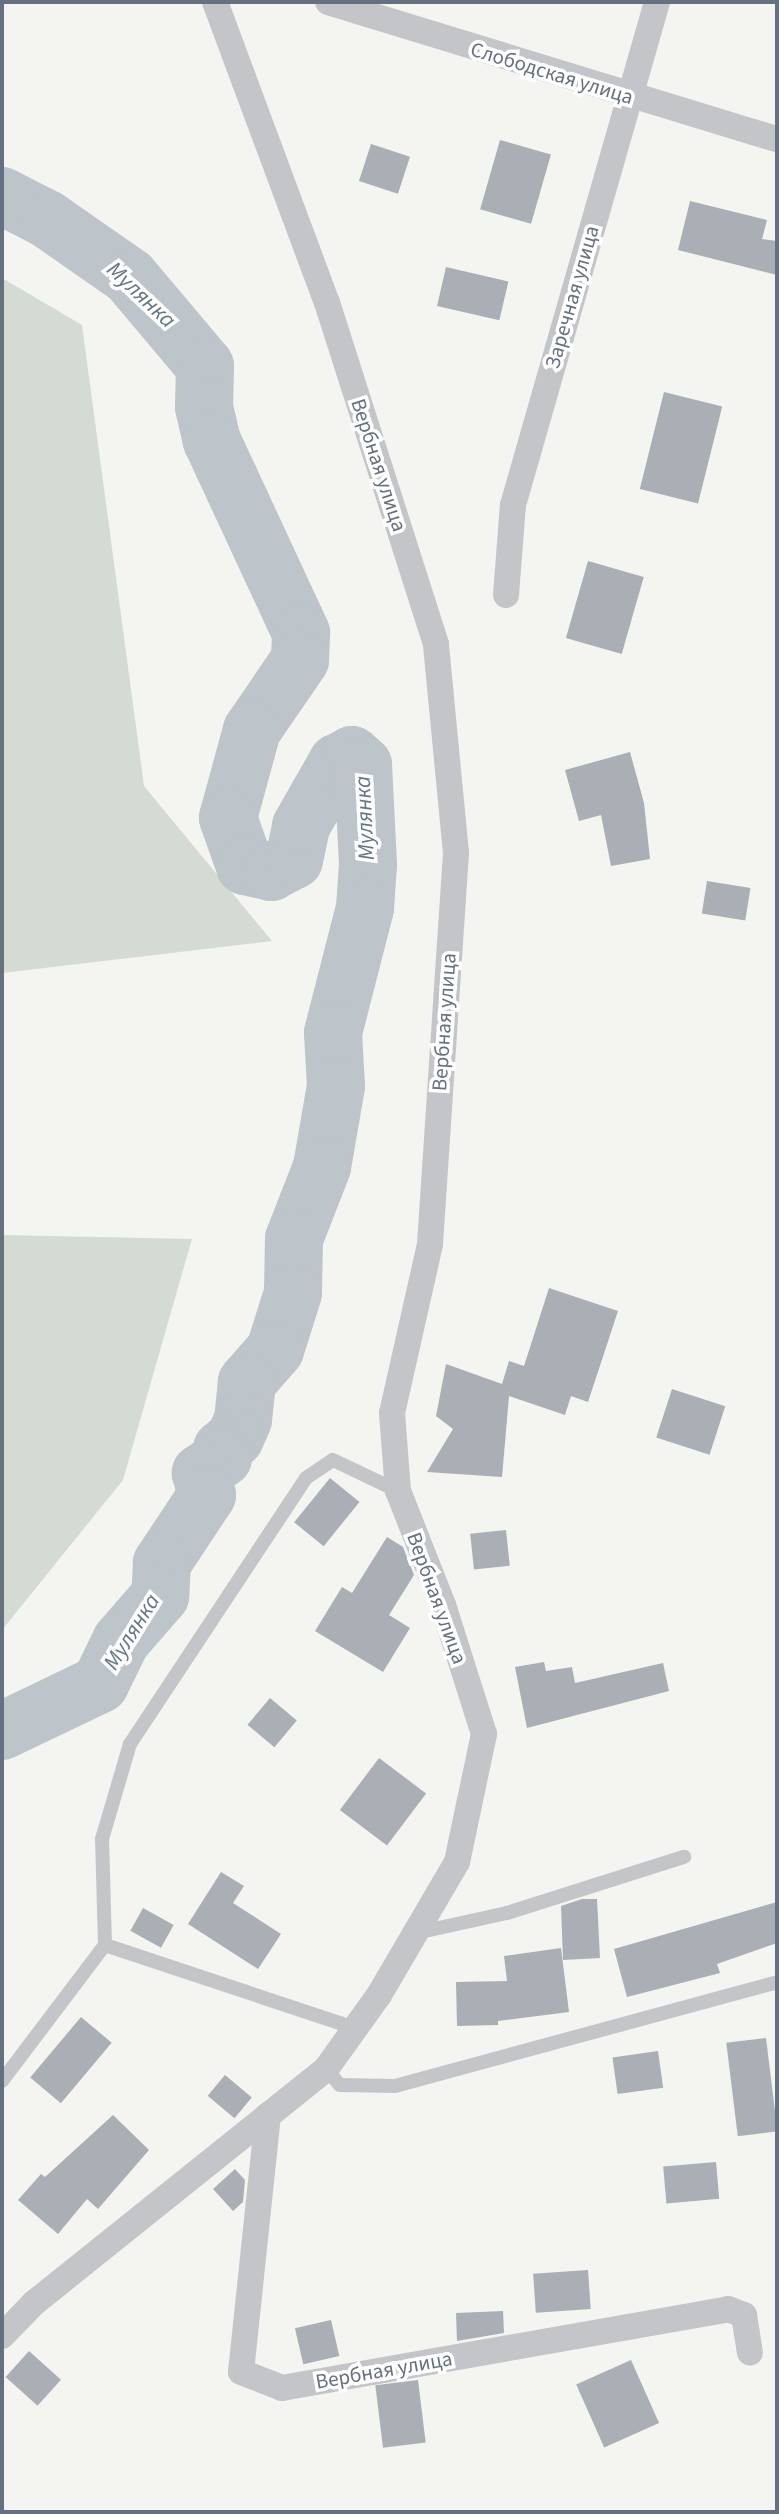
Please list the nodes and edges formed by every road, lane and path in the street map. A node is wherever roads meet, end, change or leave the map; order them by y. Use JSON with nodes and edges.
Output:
{"nodes":[{"id":1,"x":215,"y":2,"type":"edge"},
{"id":2,"x":328,"y":2,"type":"edge"},
{"id":3,"x":657,"y":2,"type":"edge"},
{"id":4,"x":629,"y":97,"type":"junction"},
{"id":5,"x":777,"y":139,"type":"edge"},
{"id":6,"x":506,"y":595,"type":"dead end"},
{"id":7,"x":398,"y":1491,"type":"junction"},
{"id":8,"x":684,"y":1857,"type":"dead end"},
{"id":9,"x":415,"y":1933,"type":"junction"},
{"id":10,"x":105,"y":1945,"type":"junction"},
{"id":11,"x":777,"y":1982,"type":"edge"},
{"id":12,"x":354,"y":2028,"type":"junction"},
{"id":13,"x":326,"y":2068,"type":"junction"},
{"id":14,"x":2,"y":2081,"type":"edge"},
{"id":15,"x":268,"y":2115,"type":"junction"},
{"id":16,"x":2,"y":2336,"type":"edge"},
{"id":17,"x":750,"y":2353,"type":"dead end"}],
"edges":[{"from":1,"to":7,"type":"street","name":"Вербная улица"},
{"from":2,"to":4,"type":"street","name":"Слободская улица"},
{"from":3,"to":4,"type":"street","name":"Заречная улица"},
{"from":4,"to":5,"type":"street","name":"Слободская улица"},
{"from":4,"to":6,"type":"street","name":"Заречная улица"},
{"from":7,"to":9,"type":"street","name":"Вербная улица"},
{"from":7,"to":10,"type":"lane"},
{"from":8,"to":9,"type":"lane"},
{"from":9,"to":12,"type":"street","name":"Вербная улица"},
{"from":10,"to":12,"type":"lane"},
{"from":10,"to":14,"type":"lane"},
{"from":11,"to":13,"type":"lane"},
{"from":12,"to":13,"type":"street","name":"Вербная улица"},
{"from":13,"to":15,"type":"street","name":"Вербная улица"},
{"from":15,"to":16,"type":"street","name":"Вербная улица"},
{"from":15,"to":17,"type":"street","name":"Вербная улица"}]}
